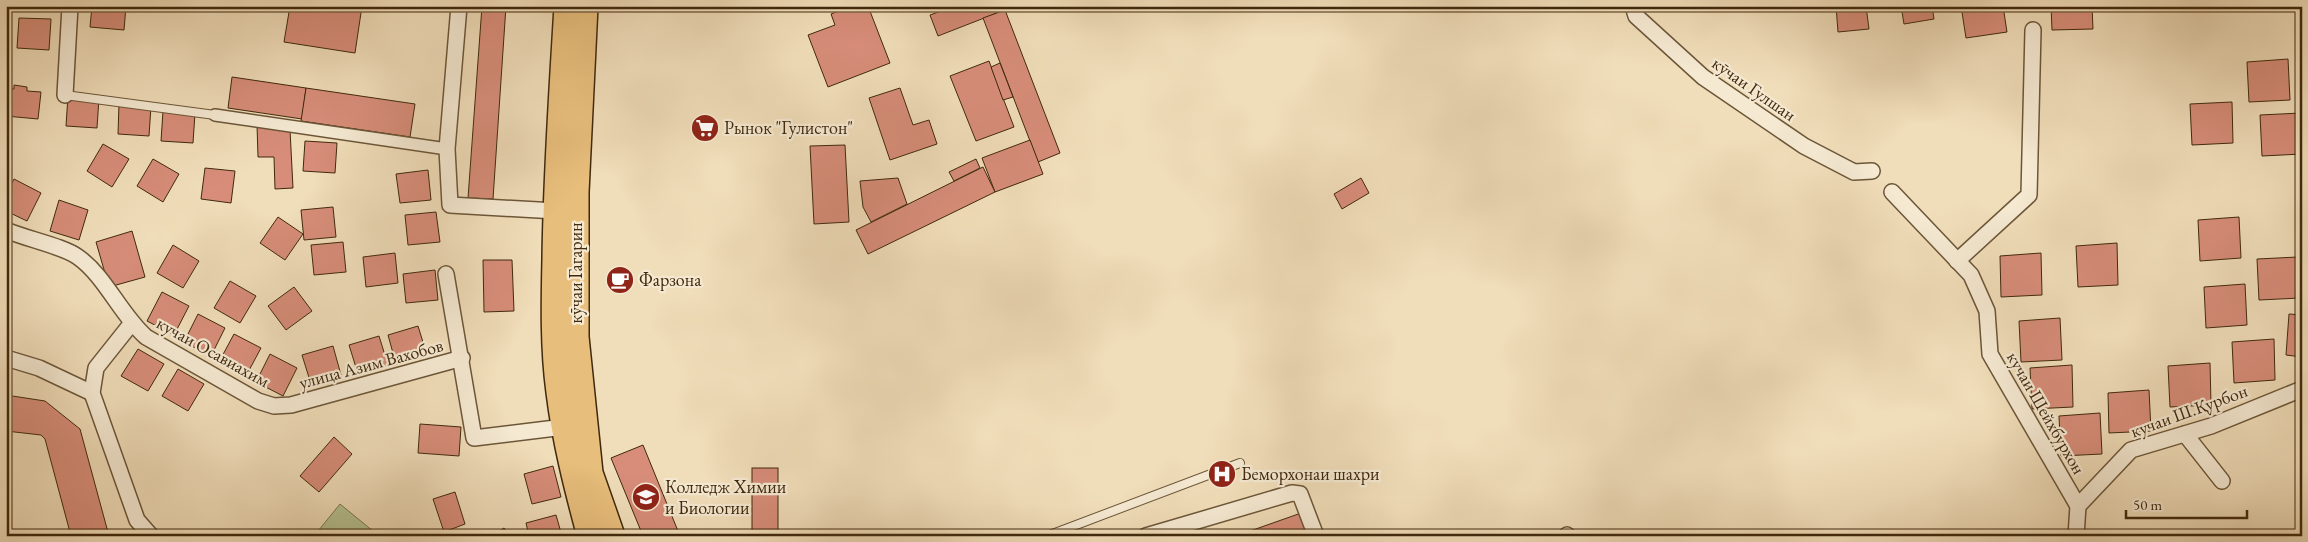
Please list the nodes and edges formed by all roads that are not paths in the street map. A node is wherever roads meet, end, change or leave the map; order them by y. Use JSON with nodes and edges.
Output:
{"nodes":[{"id":1,"x":70,"y":6,"type":"edge"},
{"id":2,"x":460,"y":6,"type":"edge"},
{"id":3,"x":567,"y":6,"type":"edge"},
{"id":4,"x":585,"y":6,"type":"edge"},
{"id":5,"x":1633,"y":6,"type":"edge"},
{"id":6,"x":2033,"y":30,"type":"dead end"},
{"id":7,"x":65,"y":96,"type":"joint"},
{"id":8,"x":215,"y":114,"type":"joint"},
{"id":9,"x":447,"y":149,"type":"junction"},
{"id":10,"x":1872,"y":171,"type":"dead end"},
{"id":11,"x":1892,"y":192,"type":"dead end"},
{"id":12,"x":556,"y":211,"type":"junction"},
{"id":13,"x":6,"y":230,"type":"edge"},
{"id":14,"x":1957,"y":261,"type":"junction"},
{"id":15,"x":446,"y":274,"type":"dead end"},
{"id":16,"x":131,"y":324,"type":"junction"},
{"id":17,"x":6,"y":358,"type":"edge"},
{"id":18,"x":462,"y":358,"type":"junction"},
{"id":19,"x":2302,"y":389,"type":"edge"},
{"id":20,"x":92,"y":393,"type":"junction"},
{"id":21,"x":291,"y":405,"type":"joint"},
{"id":22,"x":564,"y":427,"type":"junction"},
{"id":23,"x":2185,"y":434,"type":"junction"},
{"id":24,"x":1240,"y":463,"type":"dead end"},
{"id":25,"x":2222,"y":481,"type":"dead end"},
{"id":26,"x":2078,"y":506,"type":"junction"},
{"id":27,"x":152,"y":536,"type":"edge"},
{"id":28,"x":590,"y":536,"type":"edge"},
{"id":29,"x":612,"y":536,"type":"edge"},
{"id":30,"x":1048,"y":536,"type":"edge"},
{"id":31,"x":1146,"y":536,"type":"edge"},
{"id":32,"x":1316,"y":536,"type":"edge"},
{"id":33,"x":2076,"y":536,"type":"edge"}],
"edges":[{"from":1,"to":7,"type":"street"},
{"from":2,"to":9,"type":"street"},
{"from":3,"to":12,"type":"highway","name":"кӯчаи Гагарин"},
{"from":4,"to":29,"type":"highway","name":"кӯчаи Гагарин"},
{"from":5,"to":10,"type":"street","name":"кӯчаи Гулшан"},
{"from":6,"to":14,"type":"street"},
{"from":7,"to":8,"type":"lane"},
{"from":8,"to":9,"type":"street"},
{"from":9,"to":12,"type":"street"},
{"from":11,"to":14,"type":"street","name":"кучаи Шейхбурхон"},
{"from":12,"to":22,"type":"highway","name":"кӯчаи Гагарин"},
{"from":13,"to":16,"type":"street","name":"кучаи Осавиахим"},
{"from":14,"to":26,"type":"street","name":"кучаи Шейхбурхон"},
{"from":15,"to":18,"type":"street"},
{"from":16,"to":20,"type":"street"},
{"from":16,"to":21,"type":"street","name":"кучаи Осавиахим"},
{"from":17,"to":20,"type":"street"},
{"from":18,"to":21,"type":"street","name":"улица Азим Вахобов"},
{"from":18,"to":22,"type":"street"},
{"from":19,"to":23,"type":"street","name":"кучаи Ш.Қурбон"},
{"from":20,"to":27,"type":"street"},
{"from":22,"to":28,"type":"highway","name":"кӯчаи Гагарин"},
{"from":23,"to":25,"type":"street"},
{"from":23,"to":26,"type":"street","name":"кучаи Ш.Қурбон"},
{"from":24,"to":30,"type":"lane"},
{"from":26,"to":33,"type":"street"},
{"from":31,"to":32,"type":"street"}]}
